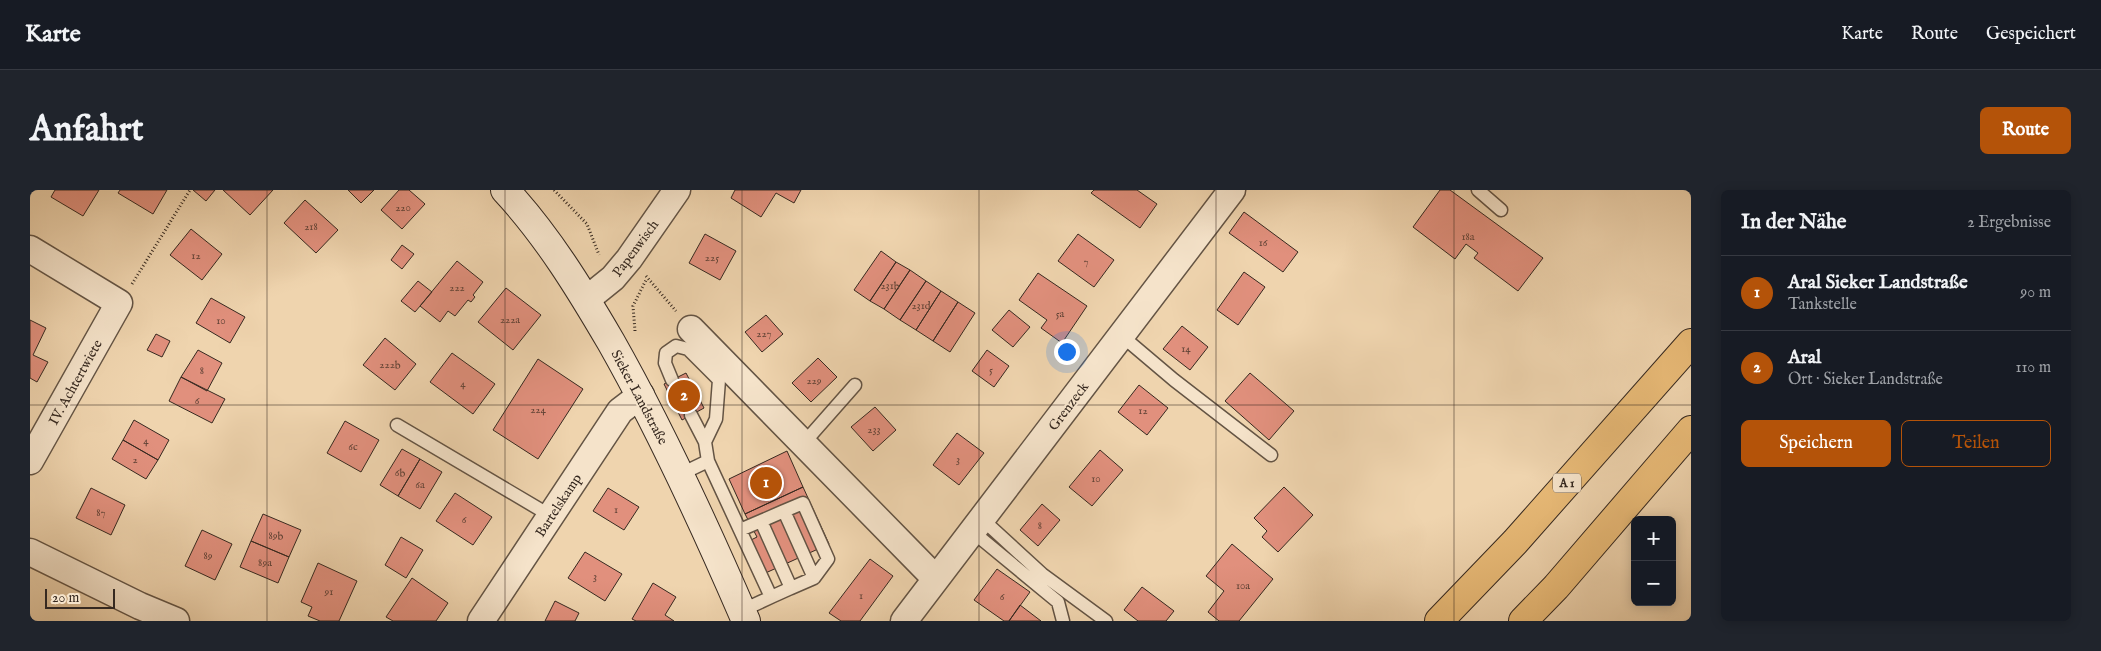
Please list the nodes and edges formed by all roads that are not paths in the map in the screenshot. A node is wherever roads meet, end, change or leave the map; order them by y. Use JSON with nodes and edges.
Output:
{"nodes":[{"id":1,"x":505,"y":190,"type":"edge"},
{"id":2,"x":677,"y":190,"type":"edge"},
{"id":3,"x":1232,"y":190,"type":"edge"},
{"id":4,"x":1478,"y":190,"type":"edge"},
{"id":5,"x":1501,"y":210,"type":"dead end"},
{"id":6,"x":30,"y":249,"type":"edge"},
{"id":7,"x":586,"y":299,"type":"junction"},
{"id":8,"x":691,"y":329,"type":"road end"},
{"id":9,"x":1122,"y":336,"type":"junction"},
{"id":10,"x":1691,"y":343,"type":"edge"},
{"id":11,"x":672,"y":380,"type":"dead end"},
{"id":12,"x":855,"y":385,"type":"dead end"},
{"id":13,"x":641,"y":395,"type":"junction"},
{"id":14,"x":690,"y":416,"type":"dead end"},
{"id":15,"x":397,"y":425,"type":"dead end"},
{"id":16,"x":1691,"y":430,"type":"edge"},
{"id":17,"x":705,"y":442,"type":"junction"},
{"id":18,"x":803,"y":444,"type":"junction"},
{"id":19,"x":1271,"y":455,"type":"dead end"},
{"id":20,"x":30,"y":461,"type":"edge"},
{"id":21,"x":708,"y":461,"type":"junction"},
{"id":22,"x":680,"y":474,"type":"junction"},
{"id":23,"x":784,"y":511,"type":"junction"},
{"id":24,"x":551,"y":516,"type":"junction"},
{"id":25,"x":761,"y":522,"type":"junction"},
{"id":26,"x":977,"y":526,"type":"junction"},
{"id":27,"x":740,"y":530,"type":"junction"},
{"id":28,"x":30,"y":552,"type":"edge"},
{"id":29,"x":814,"y":578,"type":"junction"},
{"id":30,"x":936,"y":579,"type":"junction"},
{"id":31,"x":1556,"y":587,"type":"junction"},
{"id":32,"x":791,"y":588,"type":"junction"},
{"id":33,"x":771,"y":597,"type":"junction"},
{"id":34,"x":743,"y":616,"type":"edge"},
{"id":35,"x":176,"y":621,"type":"edge"},
{"id":36,"x":480,"y":621,"type":"edge"},
{"id":37,"x":904,"y":621,"type":"edge"},
{"id":38,"x":1064,"y":621,"type":"edge"},
{"id":39,"x":1106,"y":621,"type":"edge"},
{"id":40,"x":1439,"y":621,"type":"edge"},
{"id":41,"x":1523,"y":621,"type":"edge"},
{"id":42,"x":1541,"y":621,"type":"edge"}],
"edges":[{"from":1,"to":7,"type":"street","name":"Sieker Landstraße"},
{"from":2,"to":7,"type":"street","name":"Papenwisch"},
{"from":3,"to":9,"type":"street","name":"Grenzeck"},
{"from":4,"to":5,"type":"lane"},
{"from":6,"to":20,"type":"street","name":"IV. Achtertwiete"},
{"from":7,"to":13,"type":"street","name":"Sieker Landstraße"},
{"from":8,"to":18,"type":"street"},
{"from":9,"to":19,"type":"lane"},
{"from":9,"to":26,"type":"street","name":"Grenzeck"},
{"from":10,"to":40,"type":"highway","number":"A 1"},
{"from":11,"to":17,"type":"lane"},
{"from":12,"to":18,"type":"lane"},
{"from":13,"to":22,"type":"street","name":"Sieker Landstraße"},
{"from":13,"to":24,"type":"street","name":"Bartelskamp"},
{"from":14,"to":17,"type":"lane"},
{"from":15,"to":24,"type":"lane"},
{"from":16,"to":31,"type":"highway"},
{"from":17,"to":21,"type":"lane"},
{"from":18,"to":30,"type":"street"},
{"from":21,"to":22,"type":"lane"},
{"from":21,"to":27,"type":"lane"},
{"from":22,"to":34,"type":"street","name":"Sieker Landstraße"},
{"from":23,"to":25,"type":"lane"},
{"from":23,"to":29,"type":"lane"},
{"from":23,"to":29,"type":"lane"},
{"from":24,"to":36,"type":"street","name":"Bartelskamp"},
{"from":25,"to":27,"type":"lane"},
{"from":25,"to":32,"type":"lane"},
{"from":26,"to":30,"type":"street","name":"Grenzeck"},
{"from":26,"to":38,"type":"lane"},
{"from":26,"to":39,"type":"lane"},
{"from":27,"to":33,"type":"lane"},
{"from":28,"to":35,"type":"street"},
{"from":29,"to":32,"type":"lane"},
{"from":30,"to":37,"type":"street","name":"Grenzeck"},
{"from":31,"to":41,"type":"highway"},
{"from":31,"to":42,"type":"highway"},
{"from":32,"to":33,"type":"lane"},
{"from":33,"to":34,"type":"lane"}]}
